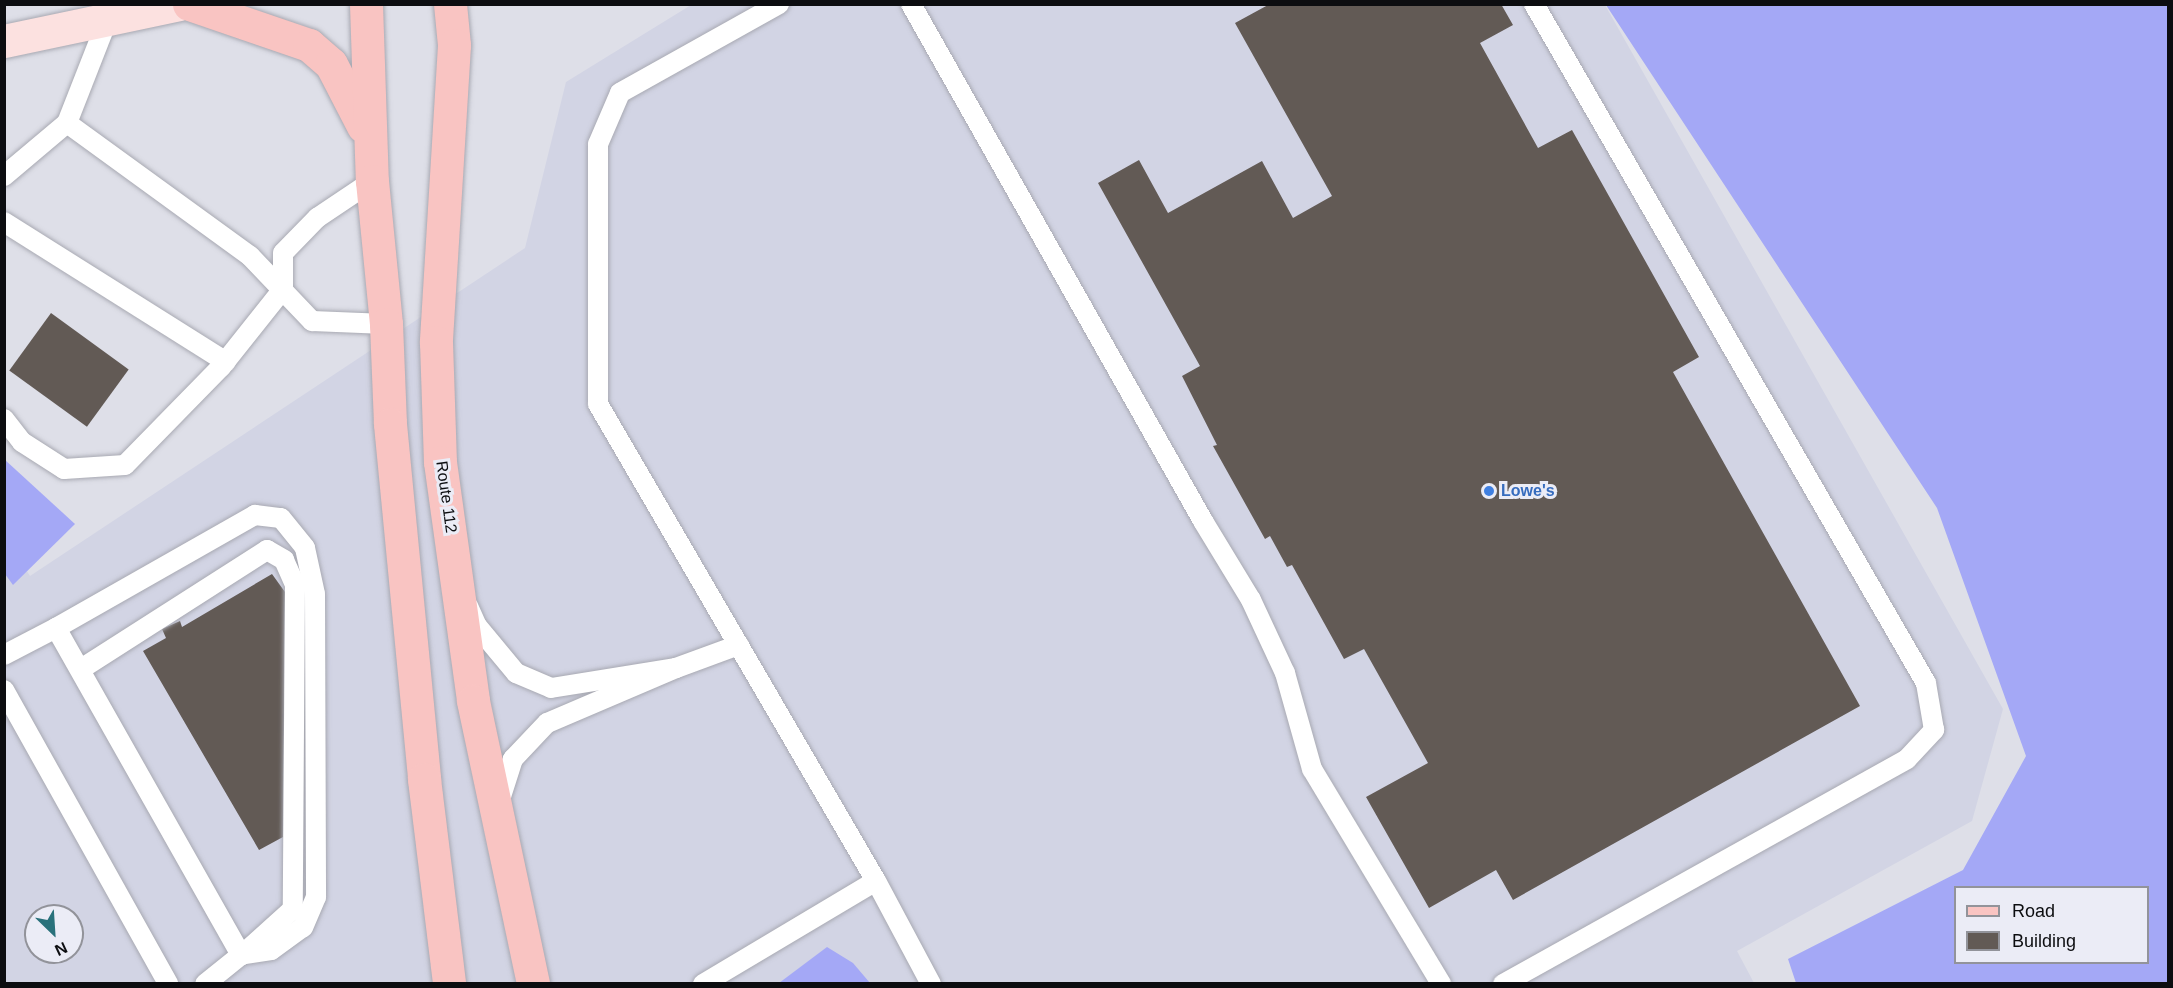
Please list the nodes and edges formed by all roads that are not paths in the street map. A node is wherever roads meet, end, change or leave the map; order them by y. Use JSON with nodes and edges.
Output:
{"nodes":[{"id":1,"x":179,"y":4,"type":"edge"},
{"id":2,"x":189,"y":4,"type":"edge"},
{"id":3,"x":366,"y":4,"type":"edge"},
{"id":4,"x":450,"y":4,"type":"edge"},
{"id":5,"x":780,"y":4,"type":"edge"},
{"id":6,"x":910,"y":4,"type":"edge"},
{"id":7,"x":1534,"y":4,"type":"edge"},
{"id":8,"x":107,"y":21,"type":"junction"},
{"id":9,"x":4,"y":41,"type":"edge"},
{"id":10,"x":67,"y":123,"type":"junction"},
{"id":11,"x":370,"y":143,"type":"junction"},
{"id":12,"x":4,"y":176,"type":"edge"},
{"id":13,"x":372,"y":181,"type":"junction"},
{"id":14,"x":4,"y":222,"type":"edge"},
{"id":15,"x":283,"y":289,"type":"junction"},
{"id":16,"x":386,"y":324,"type":"junction"},
{"id":17,"x":226,"y":362,"type":"junction"},
{"id":18,"x":4,"y":419,"type":"edge"},
{"id":19,"x":458,"y":585,"type":"junction"},
{"id":20,"x":56,"y":628,"type":"junction"},
{"id":21,"x":739,"y":645,"type":"junction"},
{"id":22,"x":4,"y":654,"type":"edge"},
{"id":23,"x":676,"y":668,"type":"junction"},
{"id":24,"x":81,"y":669,"type":"junction"},
{"id":25,"x":4,"y":690,"type":"edge"},
{"id":26,"x":494,"y":817,"type":"junction"},
{"id":27,"x":876,"y":881,"type":"junction"},
{"id":28,"x":241,"y":955,"type":"junction"},
{"id":29,"x":168,"y":984,"type":"edge"},
{"id":30,"x":205,"y":984,"type":"edge"},
{"id":31,"x":449,"y":984,"type":"edge"},
{"id":32,"x":533,"y":984,"type":"edge"},
{"id":33,"x":703,"y":984,"type":"edge"},
{"id":34,"x":932,"y":984,"type":"edge"},
{"id":35,"x":1441,"y":984,"type":"edge"},
{"id":36,"x":1503,"y":984,"type":"edge"}],
"edges":[{"from":1,"to":8,"type":"main road"},
{"from":2,"to":11,"type":"main road"},
{"from":3,"to":11,"type":"main road"},
{"from":4,"to":19,"type":"main road","name":"Route 112"},
{"from":5,"to":21,"type":"lane"},
{"from":6,"to":35,"type":"lane"},
{"from":7,"to":36,"type":"lane"},
{"from":8,"to":9,"type":"main road"},
{"from":8,"to":10,"type":"lane"},
{"from":10,"to":12,"type":"lane"},
{"from":10,"to":15,"type":"lane"},
{"from":11,"to":13,"type":"main road"},
{"from":13,"to":15,"type":"lane"},
{"from":13,"to":16,"type":"main road"},
{"from":14,"to":17,"type":"lane"},
{"from":15,"to":16,"type":"lane"},
{"from":15,"to":17,"type":"lane"},
{"from":16,"to":31,"type":"main road"},
{"from":17,"to":18,"type":"lane"},
{"from":19,"to":23,"type":"lane"},
{"from":19,"to":26,"type":"main road","name":"Route 112"},
{"from":20,"to":22,"type":"lane"},
{"from":20,"to":24,"type":"lane"},
{"from":20,"to":28,"type":"lane"},
{"from":21,"to":23,"type":"lane"},
{"from":21,"to":27,"type":"lane"},
{"from":23,"to":26,"type":"lane"},
{"from":24,"to":28,"type":"lane"},
{"from":24,"to":28,"type":"lane"},
{"from":25,"to":29,"type":"lane"},
{"from":26,"to":32,"type":"main road","name":"Route 112"},
{"from":27,"to":33,"type":"lane"},
{"from":27,"to":34,"type":"lane"},
{"from":28,"to":30,"type":"lane"}]}
